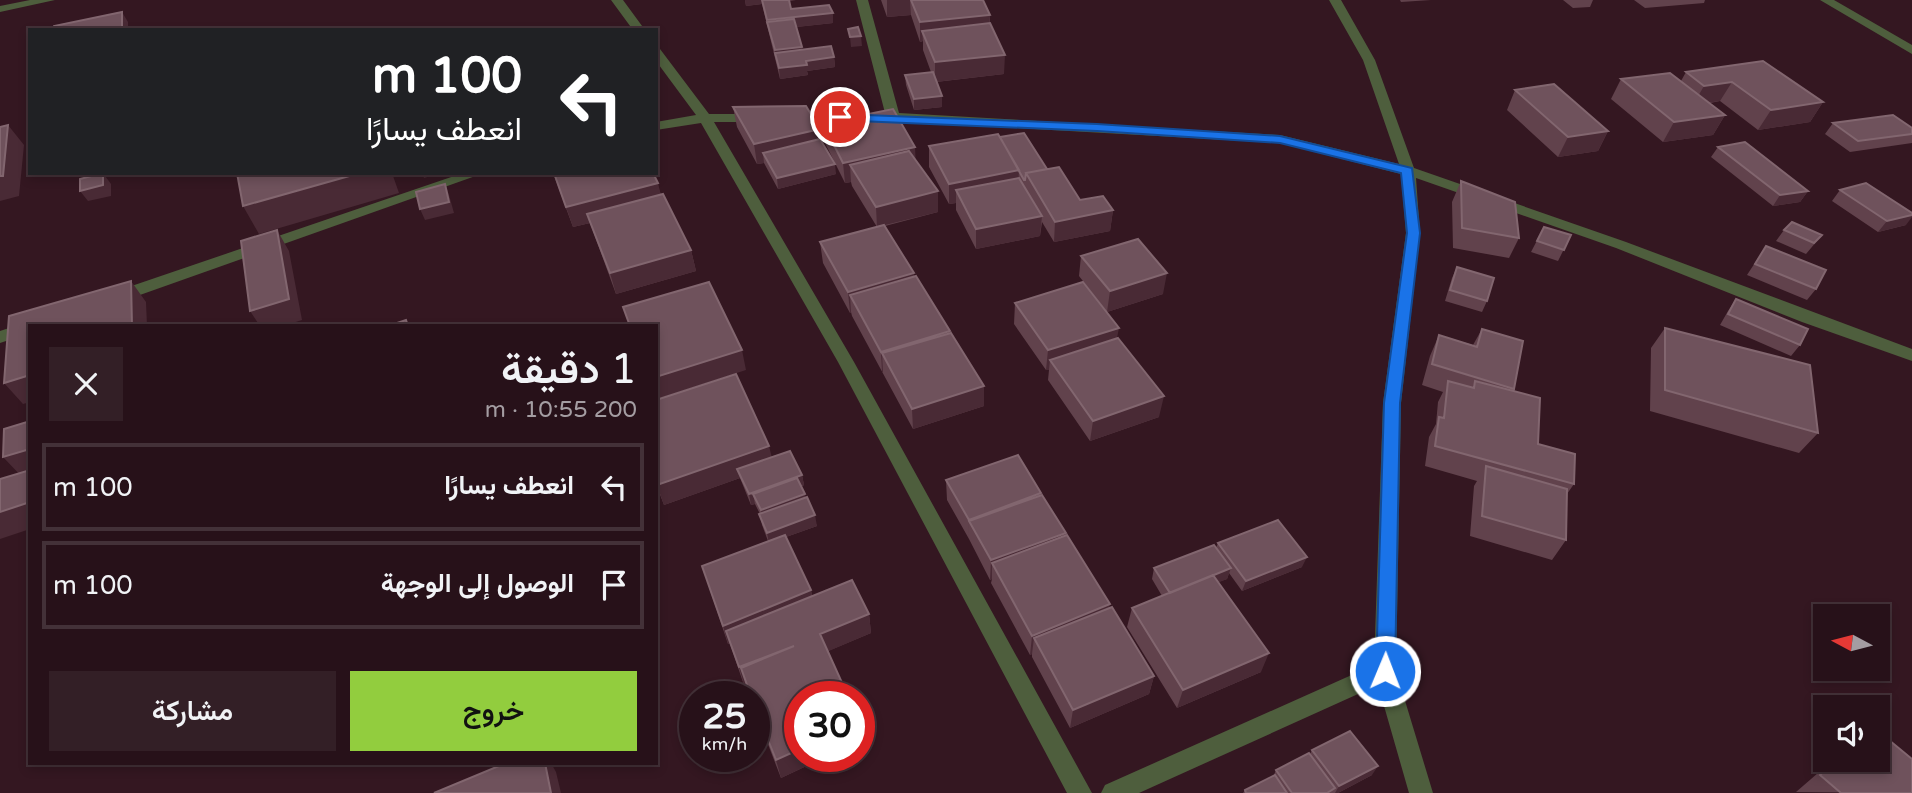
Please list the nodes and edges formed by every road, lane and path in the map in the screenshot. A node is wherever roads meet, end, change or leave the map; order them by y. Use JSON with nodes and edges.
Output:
{"nodes":[{"id":1,"x":49,"y":0,"type":"edge"},
{"id":2,"x":617,"y":0,"type":"edge"},
{"id":3,"x":862,"y":0,"type":"edge"},
{"id":4,"x":1335,"y":0,"type":"edge"},
{"id":5,"x":1826,"y":0,"type":"edge"},
{"id":6,"x":0,"y":9,"type":"edge"},
{"id":7,"x":638,"y":28,"type":"edge"},
{"id":8,"x":1912,"y":50,"type":"edge"},
{"id":9,"x":658,"y":55,"type":"edge"},
{"id":10,"x":893,"y":117,"type":"junction"},
{"id":11,"x":705,"y":118,"type":"junction"},
{"id":12,"x":658,"y":126,"type":"edge"},
{"id":13,"x":1408,"y":171,"type":"junction"},
{"id":14,"x":471,"y":175,"type":"edge"},
{"id":15,"x":99,"y":303,"type":"edge"},
{"id":16,"x":28,"y":328,"type":"edge"},
{"id":17,"x":0,"y":337,"type":"edge"},
{"id":18,"x":1912,"y":355,"type":"edge"},
{"id":19,"x":1385,"y":671,"type":"junction"},
{"id":20,"x":1080,"y":793,"type":"edge"},
{"id":21,"x":1113,"y":793,"type":"edge"},
{"id":22,"x":1421,"y":793,"type":"edge"}],
"edges":[{"from":1,"to":6,"type":"street"},
{"from":2,"to":7,"type":"street"},
{"from":3,"to":10,"type":"street"},
{"from":4,"to":13,"type":"street"},
{"from":5,"to":8,"type":"street"},
{"from":9,"to":11,"type":"street"},
{"from":10,"to":11,"type":"street"},
{"from":10,"to":13,"type":"street"},
{"from":11,"to":12,"type":"street"},
{"from":11,"to":20,"type":"street"},
{"from":13,"to":18,"type":"street"},
{"from":13,"to":19,"type":"street"},
{"from":14,"to":15,"type":"street"},
{"from":16,"to":17,"type":"street"},
{"from":19,"to":21,"type":"street"},
{"from":19,"to":22,"type":"street"}]}
